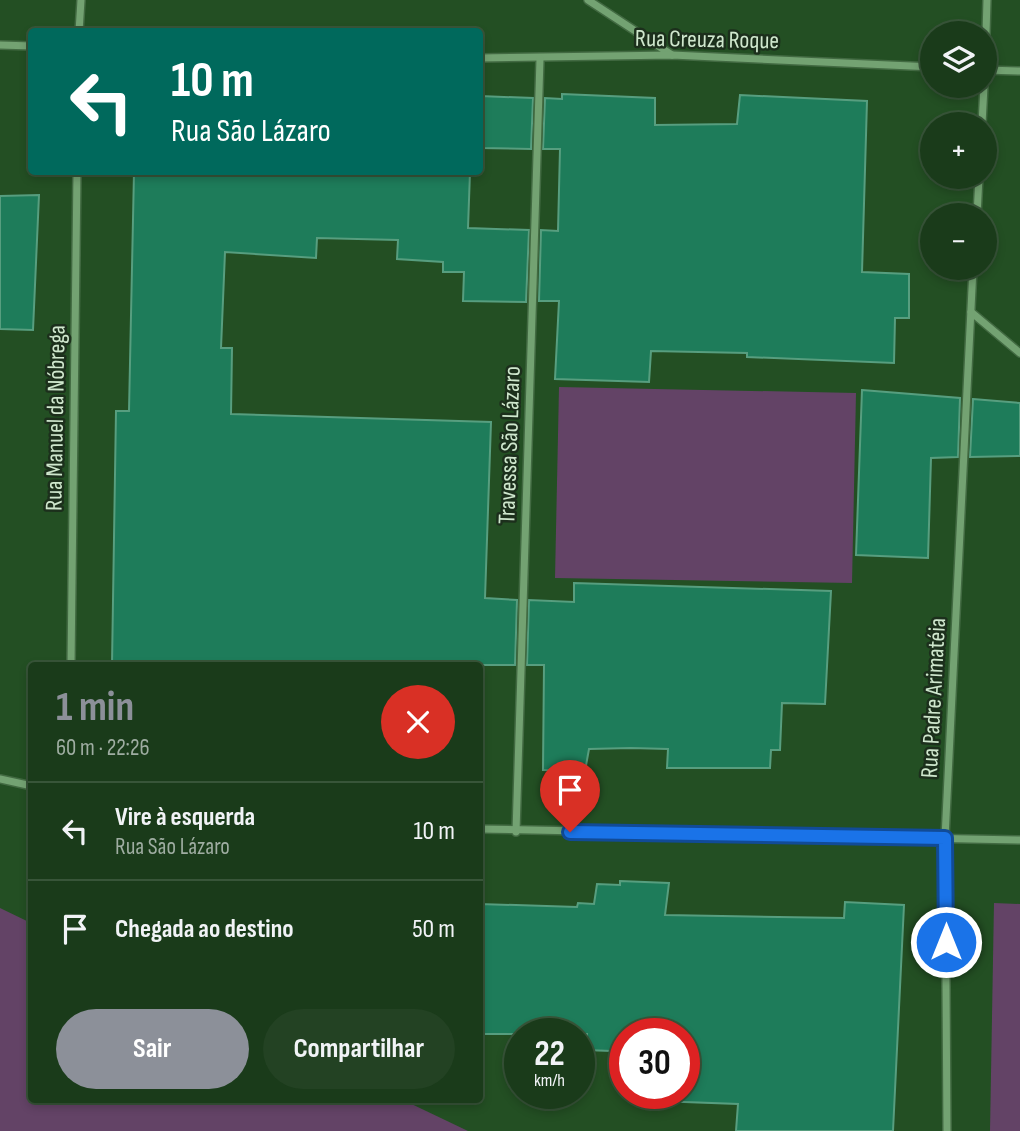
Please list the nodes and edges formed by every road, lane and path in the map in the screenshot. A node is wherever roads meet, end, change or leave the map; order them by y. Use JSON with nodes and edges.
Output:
{"nodes":[{"id":1,"x":81,"y":0,"type":"edge"},
{"id":2,"x":588,"y":0,"type":"edge"},
{"id":3,"x":987,"y":0,"type":"edge"},
{"id":4,"x":986,"y":21,"type":"edge"},
{"id":5,"x":79,"y":28,"type":"edge"},
{"id":6,"x":0,"y":45,"type":"edge"},
{"id":7,"x":28,"y":46,"type":"edge"},
{"id":8,"x":672,"y":55,"type":"junction"},
{"id":9,"x":483,"y":58,"type":"edge"},
{"id":10,"x":540,"y":59,"type":"junction"},
{"id":11,"x":920,"y":66,"type":"edge"},
{"id":12,"x":997,"y":70,"type":"edge"},
{"id":13,"x":1020,"y":71,"type":"edge"},
{"id":14,"x":77,"y":175,"type":"edge"},
{"id":15,"x":973,"y":280,"type":"edge"},
{"id":16,"x":971,"y":312,"type":"junction"},
{"id":17,"x":1020,"y":352,"type":"edge"},
{"id":18,"x":71,"y":662,"type":"edge"},
{"id":19,"x":0,"y":779,"type":"edge"},
{"id":20,"x":28,"y":785,"type":"edge"},
{"id":21,"x":483,"y":829,"type":"edge"},
{"id":22,"x":516,"y":832,"type":"junction"},
{"id":23,"x":945,"y":838,"type":"junction"},
{"id":24,"x":1020,"y":840,"type":"edge"},
{"id":25,"x":947,"y":1131,"type":"edge"}],
"edges":[{"from":1,"to":5,"type":"street"},
{"from":2,"to":8,"type":"street"},
{"from":3,"to":4,"type":"street"},
{"from":6,"to":7,"type":"street"},
{"from":8,"to":10,"type":"street","name":"Rua Creuza Roque"},
{"from":8,"to":11,"type":"street","name":"Rua Creuza Roque"},
{"from":9,"to":10,"type":"street","name":"Rua Creuza Roque"},
{"from":10,"to":22,"type":"street","name":"Travessa São Lázaro"},
{"from":12,"to":13,"type":"street"},
{"from":14,"to":18,"type":"street","name":"Rua Manuel da Nóbrega"},
{"from":15,"to":16,"type":"street","name":"Rua Padre Arimatéia"},
{"from":16,"to":17,"type":"street"},
{"from":16,"to":23,"type":"street","name":"Rua Padre Arimatéia"},
{"from":19,"to":20,"type":"street"},
{"from":21,"to":22,"type":"street"},
{"from":22,"to":23,"type":"street"},
{"from":23,"to":24,"type":"street"},
{"from":23,"to":25,"type":"street","name":"Rua Padre Arimatéia"}]}
